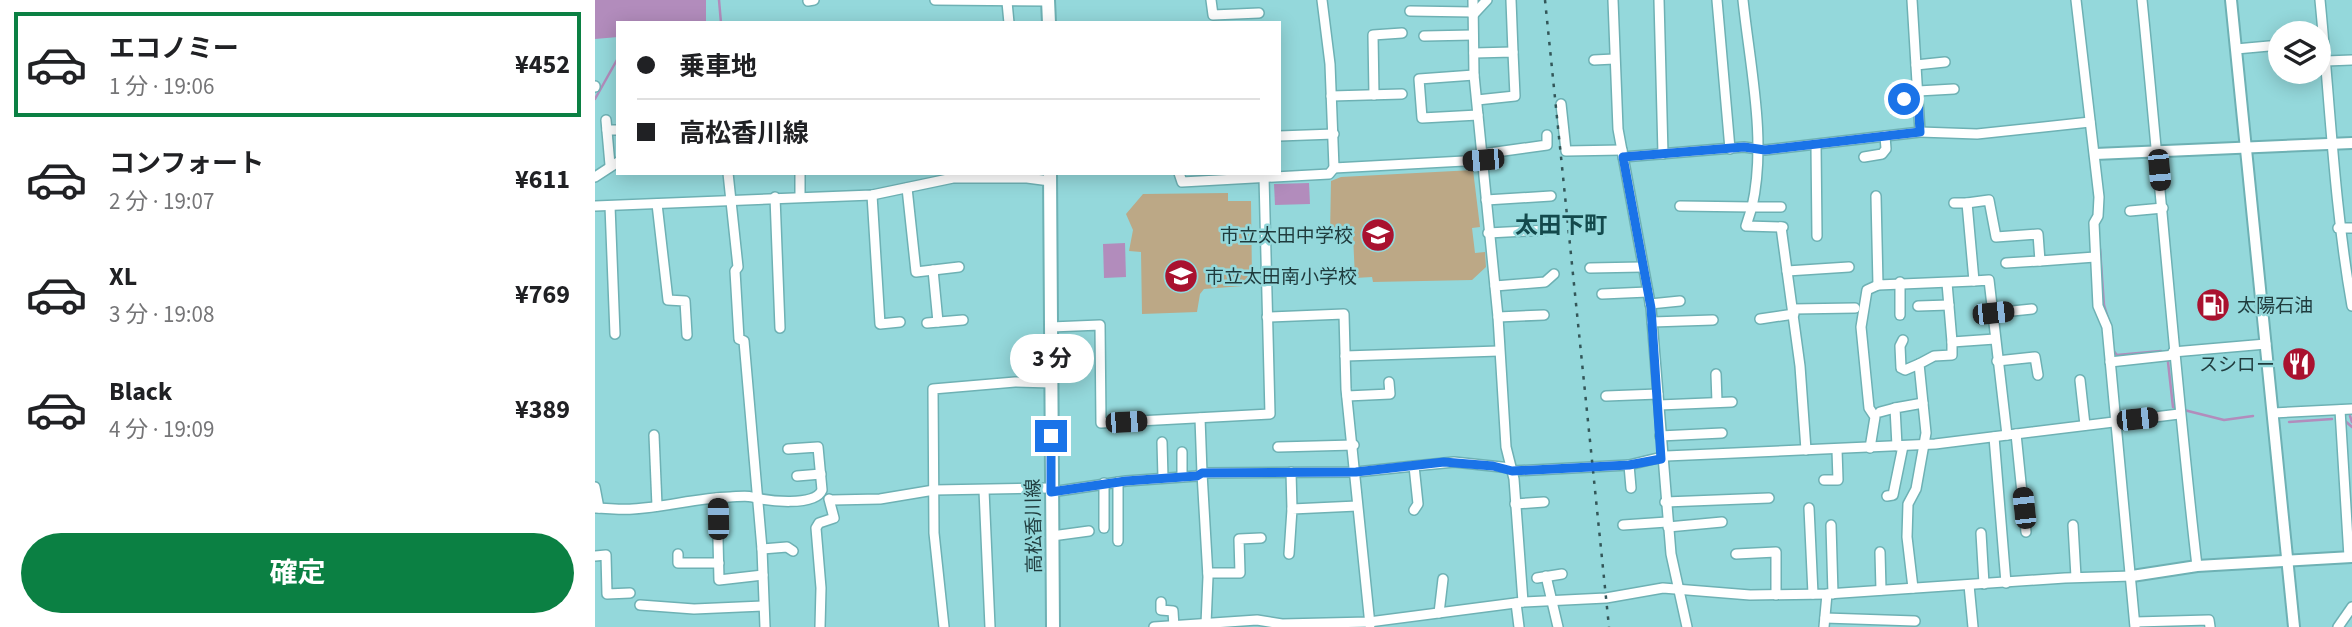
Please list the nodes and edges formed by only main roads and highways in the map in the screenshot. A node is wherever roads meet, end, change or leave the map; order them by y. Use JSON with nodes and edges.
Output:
{"nodes":[{"id":1,"x":1048,"y":1,"type":"edge"},
{"id":2,"x":1049,"y":21,"type":"edge"},
{"id":3,"x":1050,"y":177,"type":"edge"},
{"id":4,"x":1053,"y":627,"type":"edge"}],
"edges":[{"from":1,"to":2,"type":"main road"},
{"from":3,"to":4,"type":"main road","name":"高松香川線"}]}
